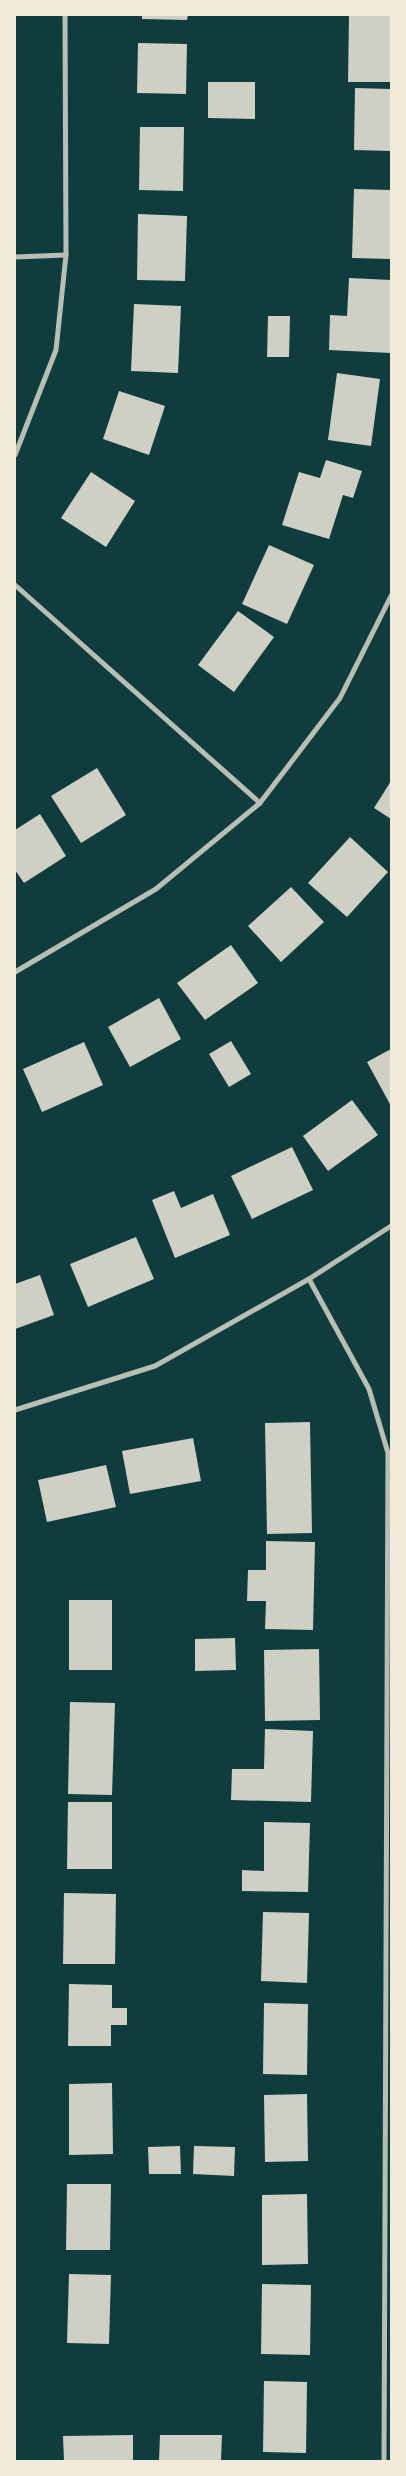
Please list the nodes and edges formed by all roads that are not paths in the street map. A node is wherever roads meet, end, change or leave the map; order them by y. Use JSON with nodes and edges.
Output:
{"nodes":[{"id":1,"x":65,"y":15,"type":"edge"},
{"id":2,"x":66,"y":255,"type":"junction"},
{"id":3,"x":15,"y":257,"type":"edge"},
{"id":4,"x":15,"y":455,"type":"edge"},
{"id":5,"x":15,"y":585,"type":"edge"},
{"id":6,"x":391,"y":596,"type":"edge"},
{"id":7,"x":260,"y":804,"type":"junction"},
{"id":8,"x":15,"y":972,"type":"edge"},
{"id":9,"x":391,"y":1226,"type":"edge"},
{"id":10,"x":309,"y":1279,"type":"junction"},
{"id":11,"x":15,"y":1410,"type":"edge"},
{"id":12,"x":384,"y":2461,"type":"edge"}],
"edges":[{"from":1,"to":2,"type":"street"},
{"from":2,"to":3,"type":"street"},
{"from":2,"to":4,"type":"street"},
{"from":5,"to":7,"type":"street"},
{"from":6,"to":7,"type":"street"},
{"from":7,"to":8,"type":"street"},
{"from":9,"to":10,"type":"street"},
{"from":10,"to":11,"type":"street"},
{"from":10,"to":12,"type":"street"}]}
